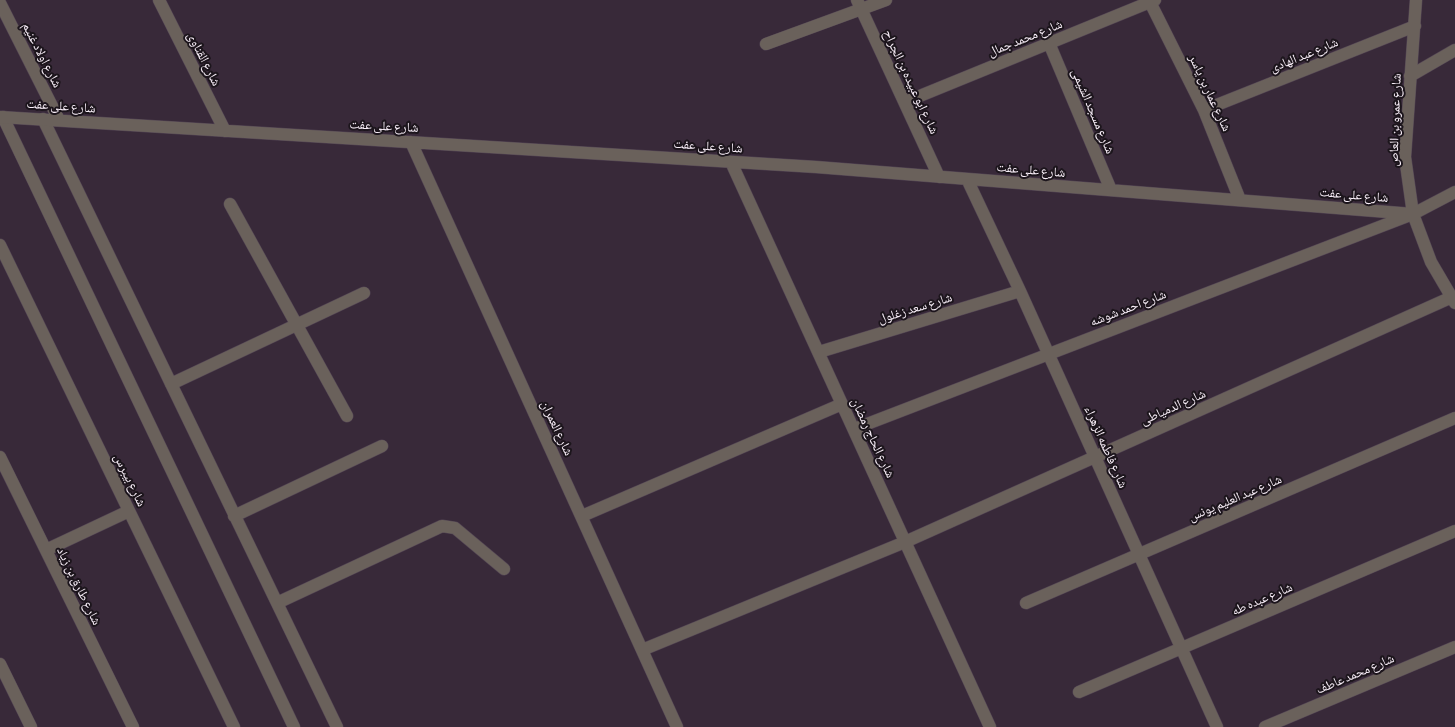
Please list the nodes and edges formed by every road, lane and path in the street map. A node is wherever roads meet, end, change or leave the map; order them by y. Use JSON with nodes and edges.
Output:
{"nodes":[{"id":1,"x":158,"y":0,"type":"edge"},
{"id":2,"x":886,"y":0,"type":"edge"},
{"id":3,"x":1152,"y":1,"type":"edge"},
{"id":4,"x":0,"y":3,"type":"edge"},
{"id":5,"x":1413,"y":3,"type":"edge"},
{"id":6,"x":859,"y":4,"type":"edge"},
{"id":7,"x":1415,"y":26,"type":"junction"},
{"id":8,"x":1049,"y":43,"type":"junction"},
{"id":9,"x":766,"y":44,"type":"dead end"},
{"id":10,"x":1455,"y":50,"type":"edge"},
{"id":11,"x":1410,"y":76,"type":"junction"},
{"id":12,"x":905,"y":102,"type":"junction"},
{"id":13,"x":1204,"y":110,"type":"junction"},
{"id":14,"x":1,"y":117,"type":"edge"},
{"id":15,"x":43,"y":119,"type":"junction"},
{"id":16,"x":59,"y":120,"type":"junction"},
{"id":17,"x":224,"y":131,"type":"junction"},
{"id":18,"x":410,"y":142,"type":"junction"},
{"id":19,"x":731,"y":162,"type":"junction"},
{"id":20,"x":939,"y":177,"type":"junction"},
{"id":21,"x":967,"y":179,"type":"junction"},
{"id":22,"x":1111,"y":190,"type":"junction"},
{"id":23,"x":1455,"y":192,"type":"edge"},
{"id":24,"x":1240,"y":200,"type":"junction"},
{"id":25,"x":230,"y":204,"type":"dead end"},
{"id":26,"x":1412,"y":214,"type":"junction"},
{"id":27,"x":0,"y":245,"type":"edge"},
{"id":28,"x":1020,"y":291,"type":"junction"},
{"id":29,"x":364,"y":293,"type":"dead end"},
{"id":30,"x":1453,"y":300,"type":"edge"},
{"id":31,"x":296,"y":325,"type":"junction"},
{"id":32,"x":819,"y":352,"type":"junction"},
{"id":33,"x":1048,"y":353,"type":"junction"},
{"id":34,"x":171,"y":384,"type":"junction"},
{"id":35,"x":842,"y":404,"type":"junction"},
{"id":36,"x":347,"y":416,"type":"dead end"},
{"id":37,"x":1455,"y":418,"type":"edge"},
{"id":38,"x":854,"y":429,"type":"junction"},
{"id":39,"x":382,"y":446,"type":"dead end"},
{"id":40,"x":0,"y":457,"type":"edge"},
{"id":41,"x":1095,"y":457,"type":"junction"},
{"id":42,"x":129,"y":511,"type":"junction"},
{"id":43,"x":234,"y":516,"type":"junction"},
{"id":44,"x":582,"y":516,"type":"junction"},
{"id":45,"x":1455,"y":531,"type":"edge"},
{"id":46,"x":906,"y":542,"type":"junction"},
{"id":47,"x":46,"y":550,"type":"junction"},
{"id":48,"x":1139,"y":554,"type":"junction"},
{"id":49,"x":504,"y":569,"type":"dead end"},
{"id":50,"x":276,"y":603,"type":"junction"},
{"id":51,"x":1026,"y":603,"type":"dead end"},
{"id":52,"x":1455,"y":647,"type":"edge"},
{"id":53,"x":1181,"y":649,"type":"junction"},
{"id":54,"x":642,"y":650,"type":"junction"},
{"id":55,"x":0,"y":664,"type":"edge"},
{"id":56,"x":1079,"y":692,"type":"dead end"},
{"id":57,"x":31,"y":727,"type":"edge"},
{"id":58,"x":133,"y":727,"type":"edge"},
{"id":59,"x":234,"y":727,"type":"edge"},
{"id":60,"x":294,"y":727,"type":"edge"},
{"id":61,"x":337,"y":727,"type":"edge"},
{"id":62,"x":677,"y":727,"type":"edge"},
{"id":63,"x":990,"y":727,"type":"edge"},
{"id":64,"x":1217,"y":727,"type":"edge"},
{"id":65,"x":1265,"y":727,"type":"edge"}],
"edges":[{"from":1,"to":17,"type":"street","name":"شارع القناوى"},
{"from":2,"to":6,"type":"street"},
{"from":3,"to":8,"type":"street","name":"شارع محمد جمال"},
{"from":3,"to":13,"type":"street","name":"شارع عمار بن ياسر"},
{"from":4,"to":16,"type":"street","name":"شارع اولاد غنيم"},
{"from":5,"to":7,"type":"street","name":"شارع عمرو بن العاص"},
{"from":6,"to":9,"type":"street"},
{"from":6,"to":12,"type":"street","name":"شارع ابو عبيده بن الجراح"},
{"from":7,"to":11,"type":"street","name":"شارع عمرو بن العاص"},
{"from":7,"to":13,"type":"street","name":"شارع عبد الهادى"},
{"from":8,"to":12,"type":"street","name":"شارع محمد جمال"},
{"from":8,"to":22,"type":"street","name":"شارع مسجد الشيمى"},
{"from":10,"to":11,"type":"street"},
{"from":11,"to":26,"type":"street","name":"شارع عمرو بن العاص"},
{"from":12,"to":20,"type":"street","name":"شارع ابو عبيده بن الجراح"},
{"from":13,"to":24,"type":"street","name":"شارع عمار بن ياسر"},
{"from":14,"to":15,"type":"street","name":"شارع على عفت"},
{"from":14,"to":60,"type":"street"},
{"from":15,"to":16,"type":"street","name":"شارع على عفت"},
{"from":15,"to":34,"type":"street"},
{"from":16,"to":17,"type":"street","name":"شارع على عفت"},
{"from":17,"to":18,"type":"street","name":"شارع على عفت"},
{"from":18,"to":19,"type":"street","name":"شارع على عفت"},
{"from":18,"to":44,"type":"street","name":"شارع العمران"},
{"from":19,"to":20,"type":"street","name":"شارع على عفت"},
{"from":19,"to":32,"type":"street","name":"شارع الحاج رمضان"},
{"from":20,"to":21,"type":"street","name":"شارع على عفت"},
{"from":21,"to":22,"type":"street","name":"شارع على عفت"},
{"from":21,"to":28,"type":"street","name":"شارع فاطمه الزهراء"},
{"from":22,"to":24,"type":"street","name":"شارع على عفت"},
{"from":23,"to":26,"type":"street","name":"شارع احمد شوشه"},
{"from":24,"to":26,"type":"street","name":"شارع على عفت"},
{"from":25,"to":31,"type":"street"},
{"from":26,"to":30,"type":"street","name":"شارع عمرو بن العاص"},
{"from":26,"to":33,"type":"street","name":"شارع احمد شوشه"},
{"from":27,"to":42,"type":"street","name":"شارع بيبرس"},
{"from":28,"to":32,"type":"street","name":"شارع سعد زغلول"},
{"from":28,"to":33,"type":"street","name":"شارع فاطمه الزهراء"},
{"from":29,"to":31,"type":"street"},
{"from":30,"to":41,"type":"street","name":"شارع الدمياطى"},
{"from":31,"to":34,"type":"street"},
{"from":31,"to":36,"type":"street"},
{"from":32,"to":35,"type":"street","name":"شارع الحاج رمضان"},
{"from":33,"to":38,"type":"street","name":"شارع احمد شوشه"},
{"from":33,"to":41,"type":"street","name":"شارع فاطمه الزهراء"},
{"from":34,"to":43,"type":"street"},
{"from":35,"to":38,"type":"street","name":"شارع الحاج رمضان"},
{"from":35,"to":44,"type":"street"},
{"from":37,"to":48,"type":"street","name":"شارع عبد العليم يونس"},
{"from":38,"to":46,"type":"street","name":"شارع الحاج رمضان"},
{"from":39,"to":43,"type":"street"},
{"from":40,"to":47,"type":"street","name":"شارع طارق بن زياد"},
{"from":41,"to":46,"type":"street","name":"شارع الدمياطى"},
{"from":41,"to":48,"type":"street","name":"شارع فاطمه الزهراء"},
{"from":42,"to":47,"type":"street"},
{"from":42,"to":59,"type":"street","name":"شارع بيبرس"},
{"from":43,"to":50,"type":"street"},
{"from":44,"to":54,"type":"street","name":"شارع العمران"},
{"from":45,"to":53,"type":"street","name":"شارع عبده طه"},
{"from":46,"to":54,"type":"street","name":"شارع الدمياطى"},
{"from":46,"to":63,"type":"street","name":"شارع الحاج رمضان"},
{"from":47,"to":58,"type":"street","name":"شارع طارق بن زياد"},
{"from":48,"to":51,"type":"street","name":"شارع عبد العليم يونس"},
{"from":48,"to":53,"type":"street","name":"شارع فاطمه الزهراء"},
{"from":49,"to":50,"type":"street"},
{"from":50,"to":61,"type":"street"},
{"from":52,"to":65,"type":"street","name":"شارع محمد عاطف"},
{"from":53,"to":56,"type":"street","name":"شارع عبده طه"},
{"from":53,"to":64,"type":"street","name":"شارع فاطمه الزهراء"},
{"from":54,"to":62,"type":"street","name":"شارع العمران"},
{"from":55,"to":57,"type":"street"}]}
